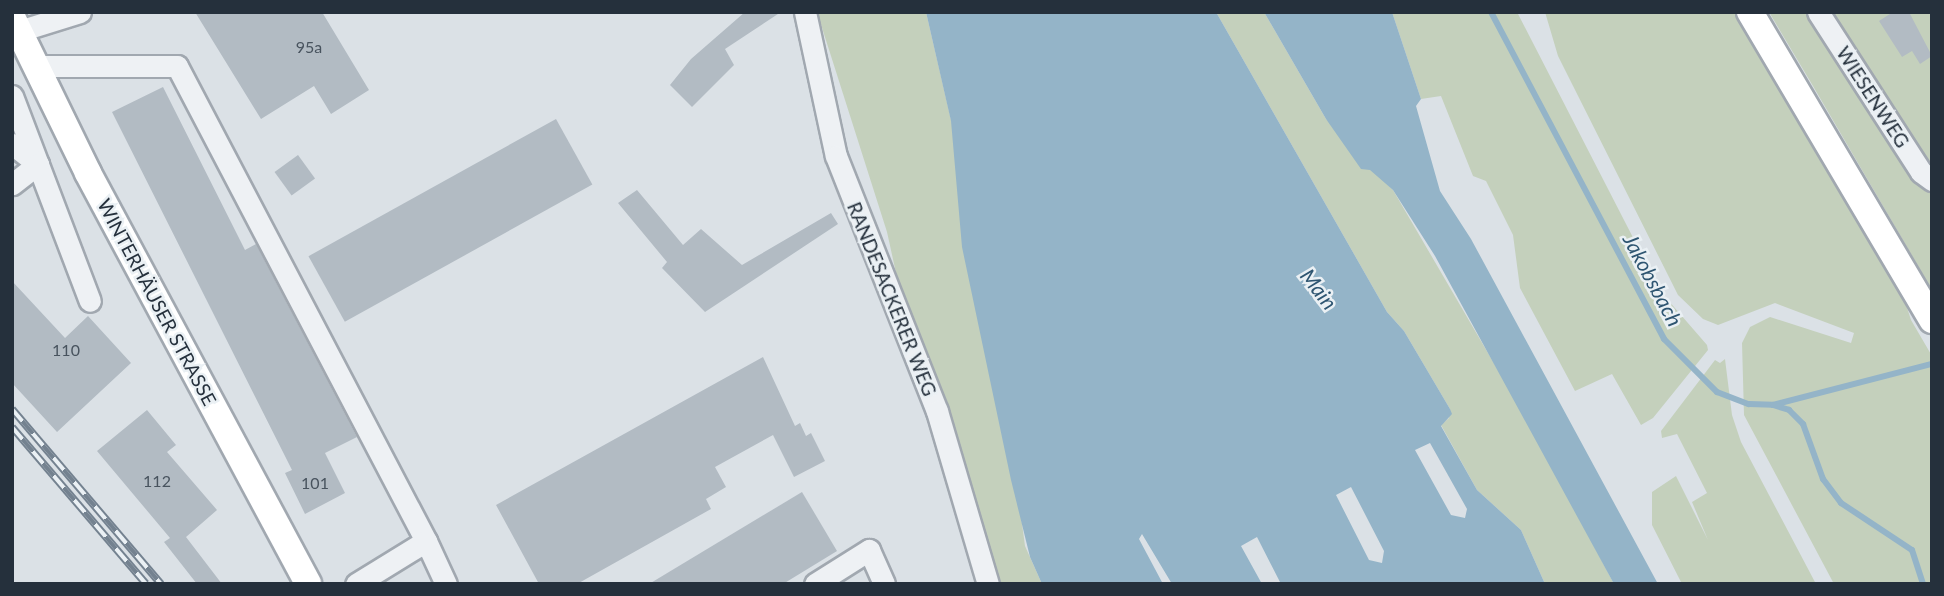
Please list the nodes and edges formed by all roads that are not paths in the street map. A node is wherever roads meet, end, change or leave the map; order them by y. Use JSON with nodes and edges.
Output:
{"nodes":[{"id":1,"x":80,"y":12,"type":"edge"},
{"id":2,"x":804,"y":12,"type":"edge"},
{"id":3,"x":1750,"y":12,"type":"edge"},
{"id":4,"x":1818,"y":12,"type":"edge"},
{"id":5,"x":16,"y":24,"type":"edge"},
{"id":6,"x":36,"y":65,"type":"junction"},
{"id":7,"x":12,"y":96,"type":"edge"},
{"id":8,"x":12,"y":144,"type":"edge"},
{"id":9,"x":38,"y":163,"type":"junction"},
{"id":10,"x":1932,"y":180,"type":"edge"},
{"id":11,"x":12,"y":184,"type":"edge"},
{"id":12,"x":90,"y":302,"type":"dead end"},
{"id":13,"x":1931,"y":318,"type":"edge"},
{"id":14,"x":426,"y":541,"type":"junction"},
{"id":15,"x":309,"y":584,"type":"edge"},
{"id":16,"x":356,"y":584,"type":"edge"},
{"id":17,"x":446,"y":584,"type":"edge"},
{"id":18,"x":815,"y":584,"type":"edge"},
{"id":19,"x":884,"y":584,"type":"edge"},
{"id":20,"x":988,"y":584,"type":"edge"}],
"edges":[{"from":1,"to":5,"type":"street"},
{"from":2,"to":20,"type":"street","name":"RANDESACKERER WEG"},
{"from":3,"to":13,"type":"main road"},
{"from":4,"to":10,"type":"street","name":"WIESENWEG"},
{"from":5,"to":6,"type":"main road","name":"WINTERHÄUSER STRASSE"},
{"from":6,"to":14,"type":"street"},
{"from":6,"to":15,"type":"main road","name":"WINTERHÄUSER STRASSE"},
{"from":7,"to":9,"type":"street"},
{"from":8,"to":9,"type":"street"},
{"from":9,"to":11,"type":"street"},
{"from":9,"to":12,"type":"street"},
{"from":14,"to":16,"type":"street"},
{"from":14,"to":17,"type":"street"},
{"from":18,"to":19,"type":"street"}]}
